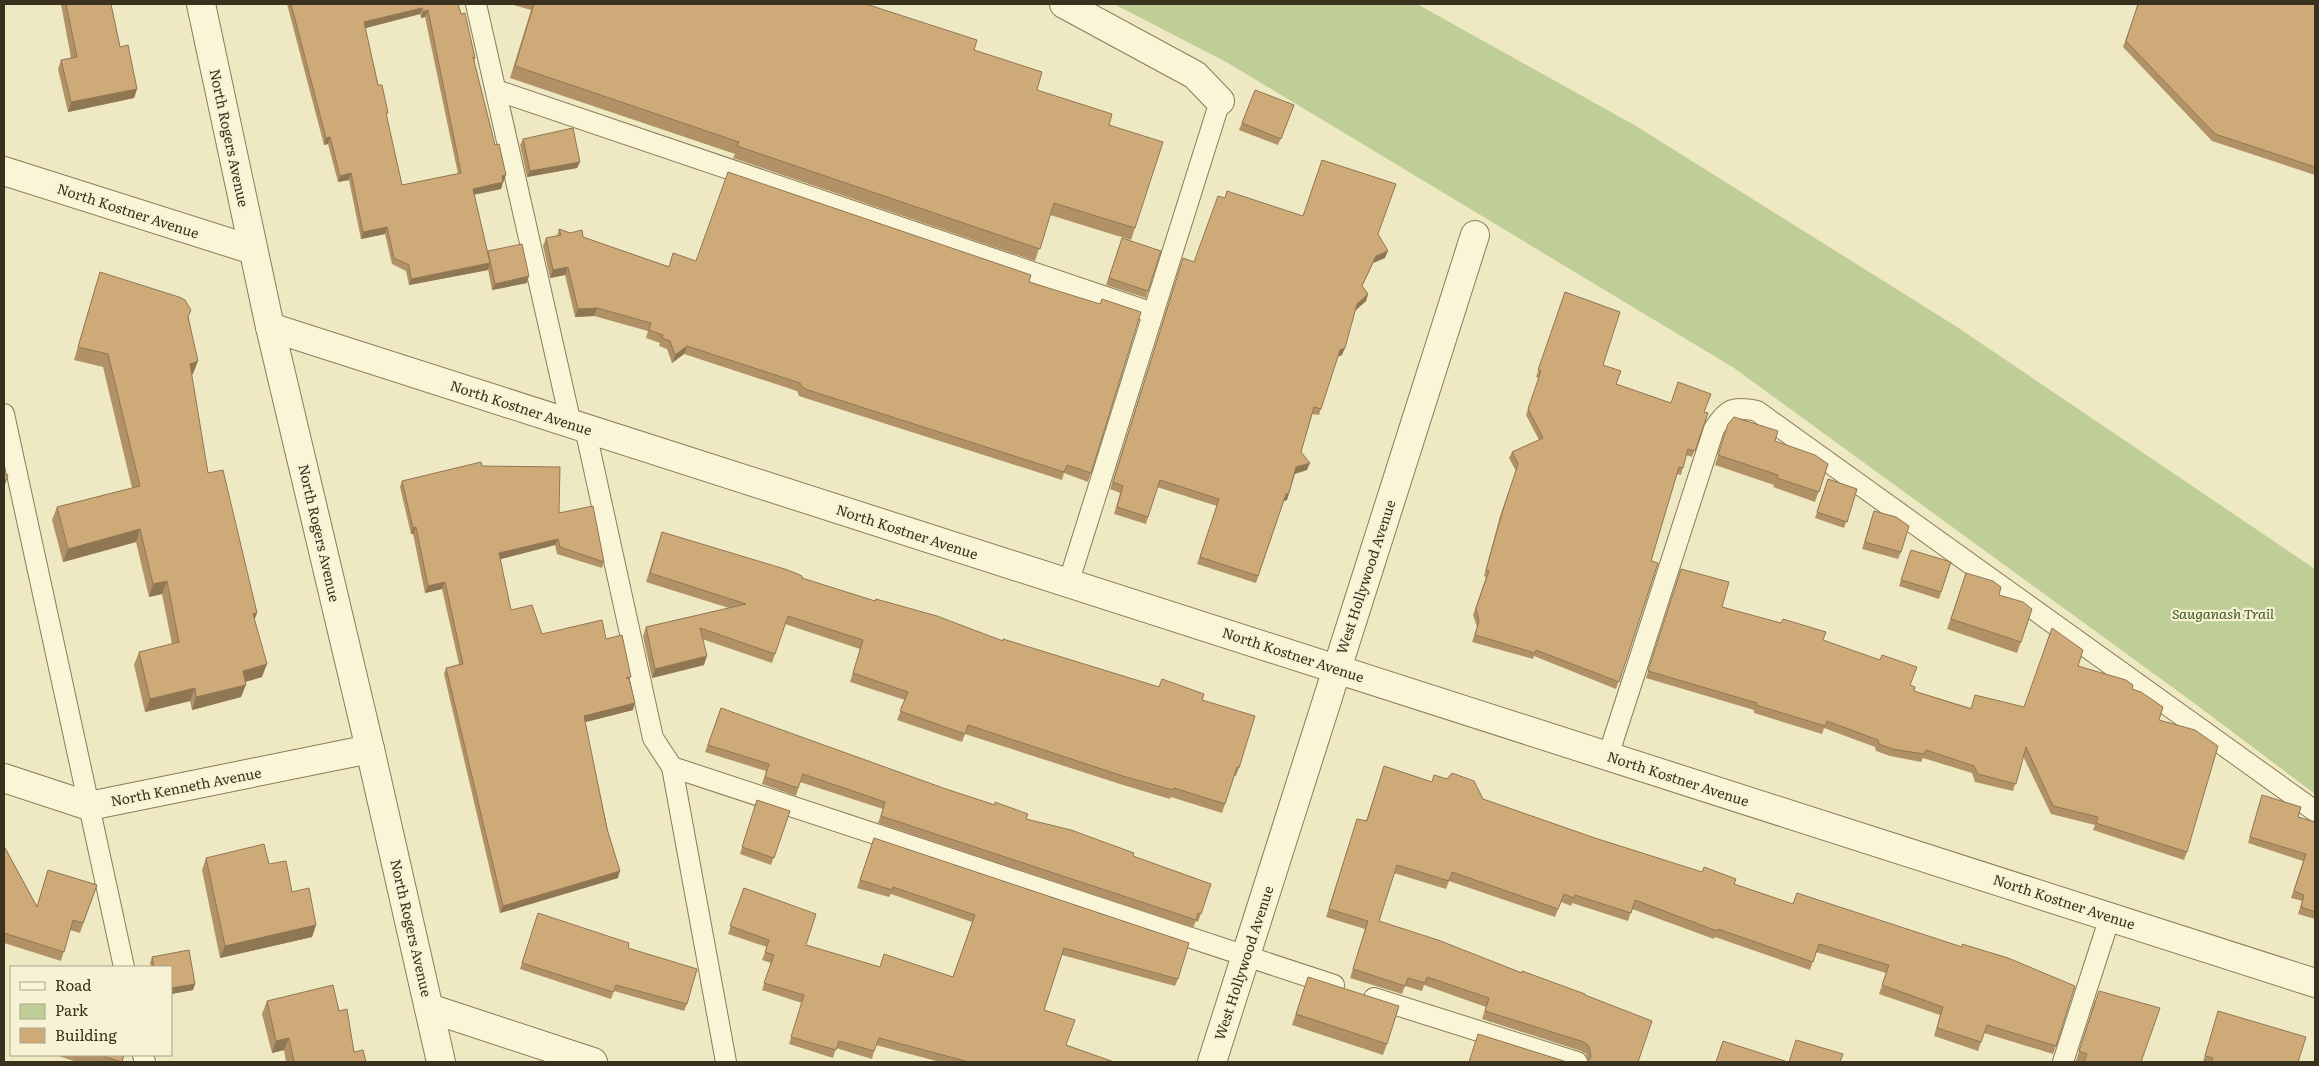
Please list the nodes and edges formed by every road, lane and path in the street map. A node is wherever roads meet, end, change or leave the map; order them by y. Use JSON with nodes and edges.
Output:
{"nodes":[{"id":1,"x":201,"y":4,"type":"edge"},
{"id":2,"x":476,"y":4,"type":"edge"},
{"id":3,"x":1064,"y":4,"type":"edge"},
{"id":4,"x":496,"y":90,"type":"junction"},
{"id":5,"x":1220,"y":101,"type":"joint"},
{"id":6,"x":4,"y":171,"type":"edge"},
{"id":7,"x":1475,"y":235,"type":"dead end"},
{"id":8,"x":253,"y":250,"type":"junction"},
{"id":9,"x":1153,"y":313,"type":"junction"},
{"id":10,"x":270,"y":327,"type":"junction"},
{"id":11,"x":4,"y":414,"type":"edge"},
{"id":12,"x":578,"y":426,"type":"junction"},
{"id":13,"x":11,"y":479,"type":"edge"},
{"id":14,"x":1068,"y":584,"type":"junction"},
{"id":15,"x":1337,"y":669,"type":"junction"},
{"id":16,"x":370,"y":749,"type":"junction"},
{"id":17,"x":1608,"y":756,"type":"junction"},
{"id":18,"x":672,"y":767,"type":"junction"},
{"id":19,"x":4,"y":778,"type":"edge"},
{"id":20,"x":89,"y":806,"type":"junction"},
{"id":21,"x":2315,"y":811,"type":"edge"},
{"id":22,"x":2110,"y":917,"type":"junction"},
{"id":23,"x":1246,"y":957,"type":"junction"},
{"id":24,"x":124,"y":966,"type":"edge"},
{"id":25,"x":2315,"y":983,"type":"edge"},
{"id":26,"x":429,"y":1008,"type":"junction"},
{"id":27,"x":441,"y":1062,"type":"edge"},
{"id":28,"x":593,"y":1062,"type":"edge"},
{"id":29,"x":726,"y":1062,"type":"edge"},
{"id":30,"x":1212,"y":1062,"type":"edge"},
{"id":31,"x":1577,"y":1062,"type":"edge"},
{"id":32,"x":2063,"y":1062,"type":"edge"}],
"edges":[{"from":1,"to":8,"type":"street","name":"North Rogers Avenue"},
{"from":2,"to":4,"type":"lane"},
{"from":3,"to":5,"type":"street"},
{"from":4,"to":9,"type":"lane"},
{"from":4,"to":12,"type":"lane"},
{"from":5,"to":9,"type":"lane"},
{"from":6,"to":8,"type":"street","name":"North Kostner Avenue"},
{"from":7,"to":15,"type":"street","name":"West Hollywood Avenue"},
{"from":8,"to":10,"type":"street","name":"North Rogers Avenue"},
{"from":9,"to":14,"type":"lane"},
{"from":10,"to":12,"type":"street","name":"North Kostner Avenue"},
{"from":10,"to":16,"type":"street","name":"North Rogers Avenue"},
{"from":11,"to":13,"type":"lane"},
{"from":12,"to":14,"type":"street","name":"North Kostner Avenue"},
{"from":12,"to":18,"type":"lane"},
{"from":13,"to":20,"type":"lane"},
{"from":14,"to":15,"type":"street","name":"North Kostner Avenue"},
{"from":15,"to":17,"type":"street","name":"North Kostner Avenue"},
{"from":15,"to":23,"type":"street","name":"West Hollywood Avenue"},
{"from":16,"to":20,"type":"street","name":"North Kenneth Avenue"},
{"from":16,"to":26,"type":"street","name":"North Rogers Avenue"},
{"from":17,"to":21,"type":"lane"},
{"from":17,"to":22,"type":"street","name":"North Kostner Avenue"},
{"from":18,"to":23,"type":"lane"},
{"from":18,"to":29,"type":"lane"},
{"from":19,"to":20,"type":"street","name":"North Kenneth Avenue"},
{"from":20,"to":24,"type":"lane"},
{"from":22,"to":25,"type":"street","name":"North Kostner Avenue"},
{"from":22,"to":32,"type":"lane"},
{"from":23,"to":30,"type":"street","name":"West Hollywood Avenue"},
{"from":23,"to":31,"type":"lane"},
{"from":26,"to":27,"type":"street","name":"North Rogers Avenue"},
{"from":26,"to":28,"type":"street"}]}
